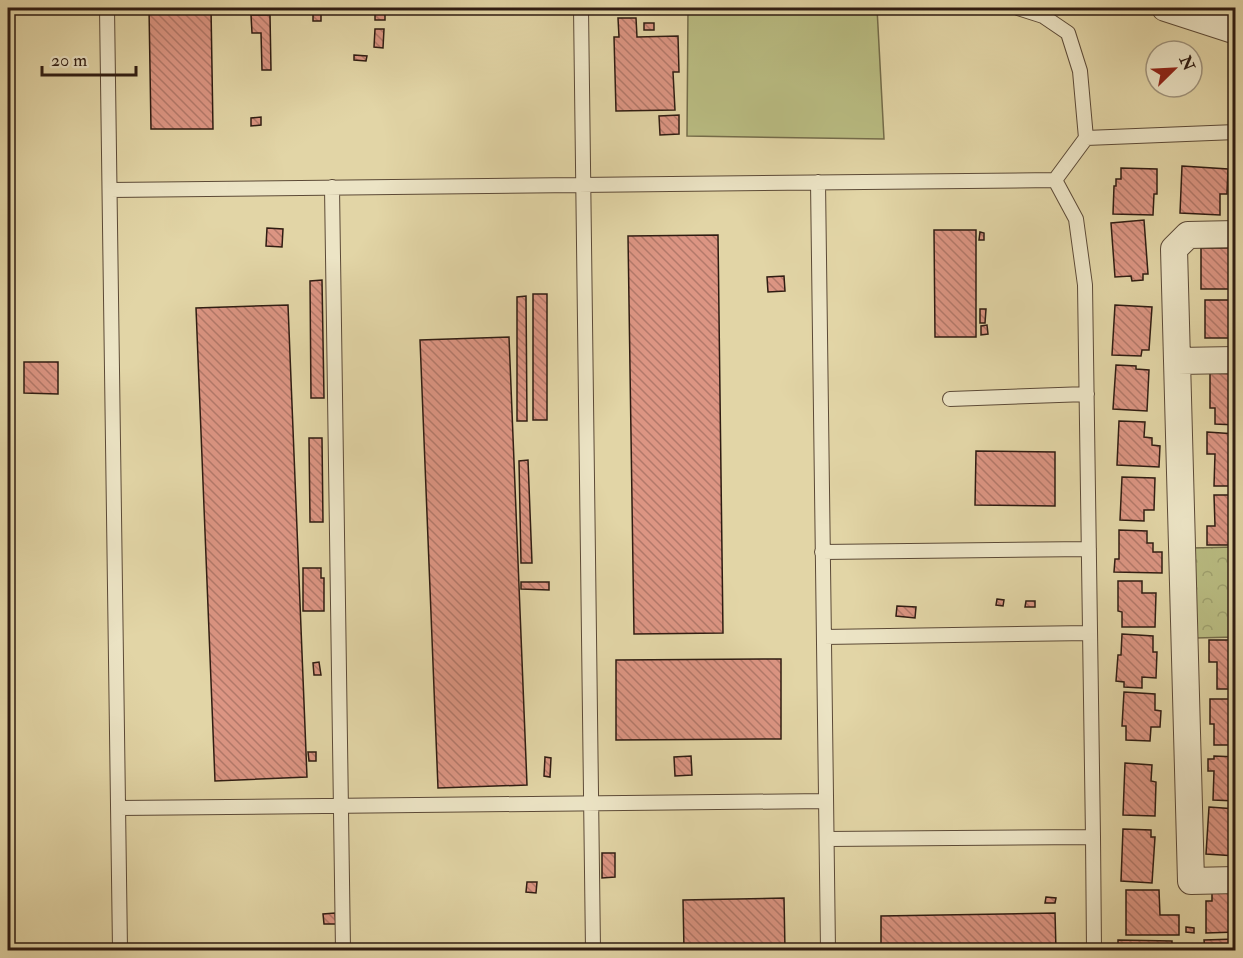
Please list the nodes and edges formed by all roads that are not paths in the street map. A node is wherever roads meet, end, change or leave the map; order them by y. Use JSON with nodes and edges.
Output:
{"nodes":[{"id":1,"x":107,"y":8,"type":"edge"},
{"id":2,"x":581,"y":8,"type":"edge"},
{"id":3,"x":1018,"y":8,"type":"edge"},
{"id":4,"x":1165,"y":8,"type":"edge"},
{"id":5,"x":1236,"y":31,"type":"edge"},
{"id":6,"x":1236,"y":132,"type":"edge"},
{"id":7,"x":1086,"y":138,"type":"junction"},
{"id":8,"x":1055,"y":180,"type":"junction"},
{"id":9,"x":818,"y":182,"type":"junction"},
{"id":10,"x":583,"y":185,"type":"junction"},
{"id":11,"x":332,"y":187,"type":"junction"},
{"id":12,"x":110,"y":190,"type":"junction"},
{"id":13,"x":1236,"y":234,"type":"edge"},
{"id":14,"x":1236,"y":360,"type":"edge"},
{"id":15,"x":1178,"y":361,"type":"junction"},
{"id":16,"x":1087,"y":394,"type":"junction"},
{"id":17,"x":950,"y":399,"type":"dead end"},
{"id":18,"x":1089,"y":549,"type":"junction"},
{"id":19,"x":822,"y":552,"type":"junction"},
{"id":20,"x":1090,"y":633,"type":"junction"},
{"id":21,"x":824,"y":637,"type":"junction"},
{"id":22,"x":826,"y":801,"type":"junction"},
{"id":23,"x":591,"y":803,"type":"junction"},
{"id":24,"x":340,"y":806,"type":"junction"},
{"id":25,"x":118,"y":808,"type":"junction"},
{"id":26,"x":1093,"y":837,"type":"junction"},
{"id":27,"x":827,"y":839,"type":"junction"},
{"id":28,"x":1236,"y":880,"type":"edge"},
{"id":29,"x":120,"y":951,"type":"edge"},
{"id":30,"x":343,"y":951,"type":"edge"},
{"id":31,"x":593,"y":951,"type":"edge"},
{"id":32,"x":828,"y":951,"type":"edge"},
{"id":33,"x":1094,"y":951,"type":"edge"}],
"edges":[{"from":1,"to":12,"type":"lane"},
{"from":2,"to":10,"type":"lane"},
{"from":3,"to":7,"type":"lane"},
{"from":4,"to":5,"type":"street"},
{"from":6,"to":7,"type":"lane"},
{"from":7,"to":8,"type":"lane"},
{"from":8,"to":9,"type":"lane"},
{"from":8,"to":16,"type":"lane"},
{"from":9,"to":10,"type":"lane"},
{"from":9,"to":19,"type":"lane"},
{"from":10,"to":11,"type":"lane"},
{"from":10,"to":23,"type":"lane"},
{"from":11,"to":12,"type":"lane"},
{"from":11,"to":24,"type":"lane"},
{"from":12,"to":25,"type":"lane"},
{"from":13,"to":15,"type":"street"},
{"from":14,"to":15,"type":"street"},
{"from":15,"to":28,"type":"street"},
{"from":16,"to":17,"type":"lane"},
{"from":16,"to":18,"type":"lane"},
{"from":18,"to":19,"type":"lane"},
{"from":18,"to":20,"type":"lane"},
{"from":19,"to":21,"type":"lane"},
{"from":20,"to":21,"type":"lane"},
{"from":20,"to":26,"type":"lane"},
{"from":21,"to":22,"type":"lane"},
{"from":22,"to":23,"type":"lane"},
{"from":22,"to":27,"type":"lane"},
{"from":23,"to":24,"type":"lane"},
{"from":23,"to":31,"type":"lane"},
{"from":24,"to":25,"type":"lane"},
{"from":24,"to":30,"type":"lane"},
{"from":25,"to":29,"type":"lane"},
{"from":26,"to":27,"type":"lane"},
{"from":26,"to":33,"type":"lane"},
{"from":27,"to":32,"type":"lane"}]}
